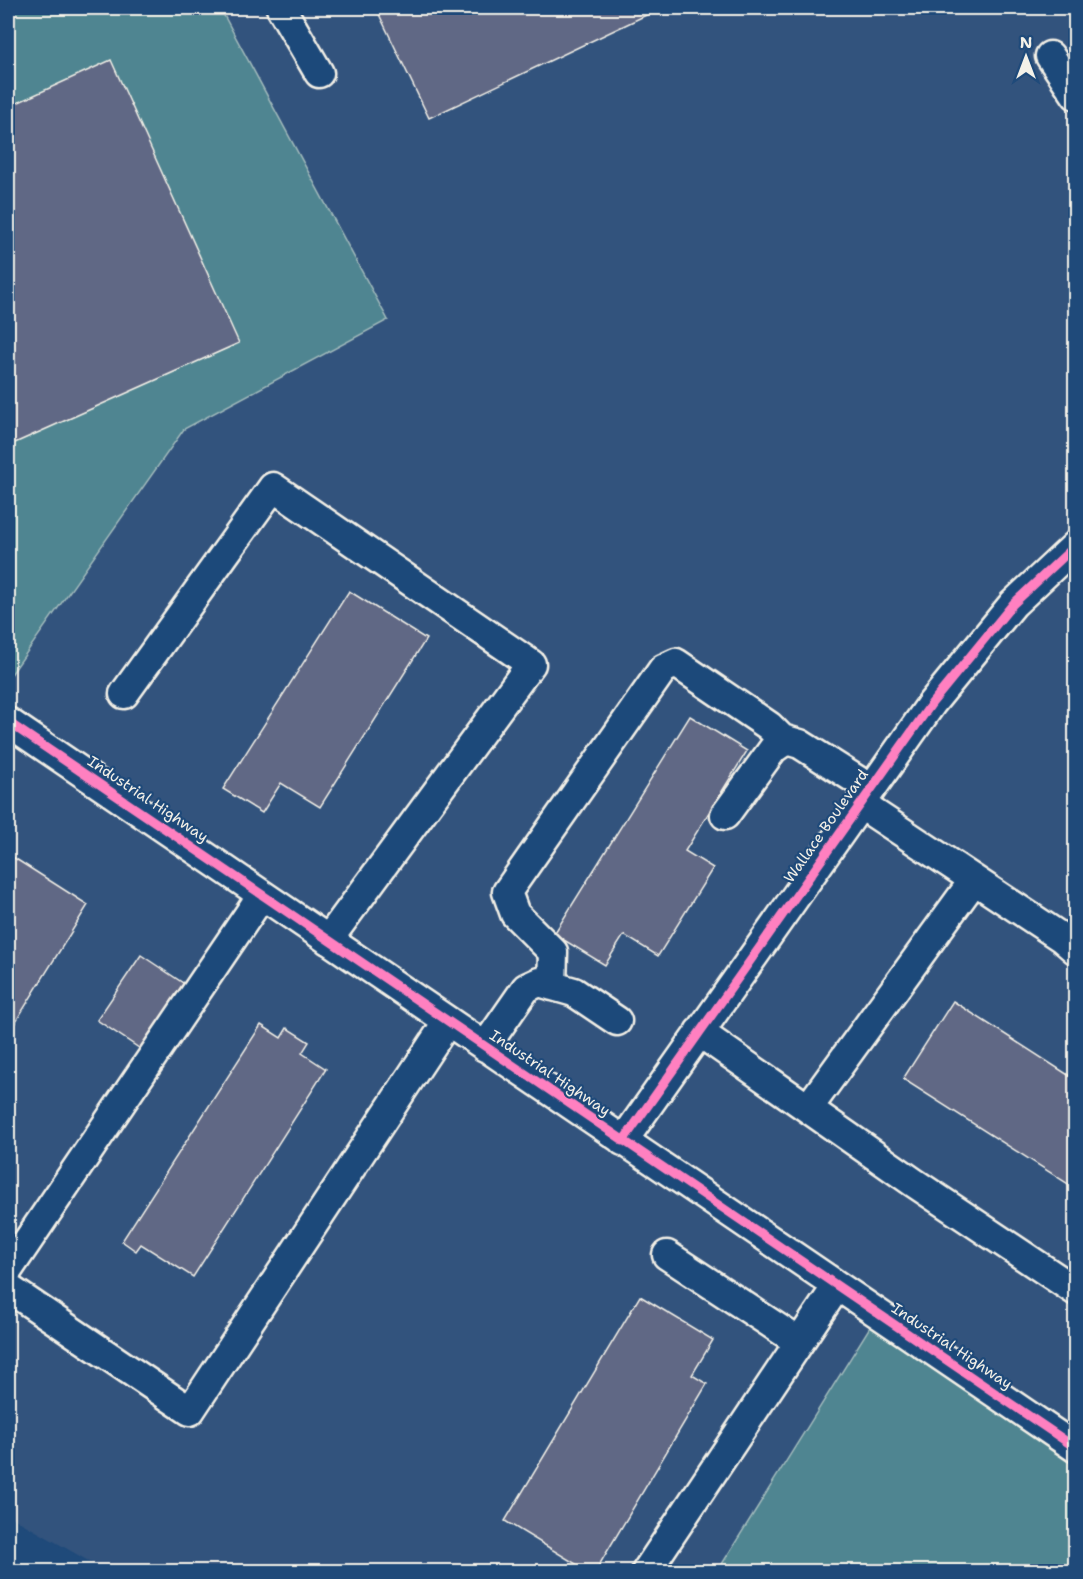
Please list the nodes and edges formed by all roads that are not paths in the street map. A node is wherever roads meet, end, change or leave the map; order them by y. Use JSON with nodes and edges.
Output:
{"nodes":[{"id":1,"x":281,"y":8,"type":"edge"},
{"id":2,"x":1050,"y":56,"type":"dead end"},
{"id":3,"x":319,"y":73,"type":"dead end"},
{"id":4,"x":1076,"y":94,"type":"edge"},
{"id":5,"x":1076,"y":545,"type":"edge"},
{"id":6,"x":124,"y":694,"type":"dead end"},
{"id":7,"x":8,"y":722,"type":"edge"},
{"id":8,"x":784,"y":741,"type":"junction"},
{"id":9,"x":865,"y":797,"type":"junction"},
{"id":10,"x":725,"y":815,"type":"dead end"},
{"id":11,"x":974,"y":880,"type":"junction"},
{"id":12,"x":262,"y":895,"type":"junction"},
{"id":13,"x":328,"y":940,"type":"junction"},
{"id":14,"x":1076,"y":950,"type":"edge"},
{"id":15,"x":552,"y":986,"type":"junction"},
{"id":16,"x":617,"y":1021,"type":"dead end"},
{"id":17,"x":448,"y":1022,"type":"junction"},
{"id":18,"x":699,"y":1032,"type":"junction"},
{"id":19,"x":485,"y":1047,"type":"junction"},
{"id":20,"x":809,"y":1107,"type":"junction"},
{"id":21,"x":622,"y":1141,"type":"junction"},
{"id":22,"x":667,"y":1255,"type":"dead end"},
{"id":23,"x":8,"y":1270,"type":"edge"},
{"id":24,"x":837,"y":1286,"type":"junction"},
{"id":25,"x":8,"y":1288,"type":"edge"},
{"id":26,"x":1076,"y":1292,"type":"edge"},
{"id":27,"x":799,"y":1342,"type":"junction"},
{"id":28,"x":1076,"y":1448,"type":"edge"},
{"id":29,"x":646,"y":1572,"type":"edge"}],
"edges":[{"from":1,"to":3,"type":"street"},
{"from":2,"to":4,"type":"street"},
{"from":5,"to":9,"type":"street","name":"Wallace Boulevard"},
{"from":6,"to":13,"type":"street"},
{"from":7,"to":12,"type":"street","name":"Industrial Highway"},
{"from":8,"to":9,"type":"street"},
{"from":8,"to":10,"type":"street"},
{"from":8,"to":15,"type":"street"},
{"from":9,"to":11,"type":"street"},
{"from":9,"to":18,"type":"street","name":"Wallace Boulevard"},
{"from":11,"to":14,"type":"street"},
{"from":11,"to":20,"type":"street"},
{"from":12,"to":13,"type":"street","name":"Industrial Highway"},
{"from":12,"to":23,"type":"street"},
{"from":13,"to":17,"type":"street","name":"Industrial Highway"},
{"from":15,"to":16,"type":"street"},
{"from":15,"to":19,"type":"street"},
{"from":17,"to":19,"type":"street","name":"Industrial Highway"},
{"from":17,"to":25,"type":"street"},
{"from":18,"to":20,"type":"street"},
{"from":18,"to":21,"type":"street","name":"Wallace Boulevard"},
{"from":19,"to":21,"type":"street","name":"Industrial Highway"},
{"from":20,"to":26,"type":"street"},
{"from":21,"to":24,"type":"street","name":"Industrial Highway"},
{"from":22,"to":27,"type":"street"},
{"from":24,"to":27,"type":"street"},
{"from":24,"to":28,"type":"street","name":"Industrial Highway"},
{"from":27,"to":29,"type":"street"}]}
